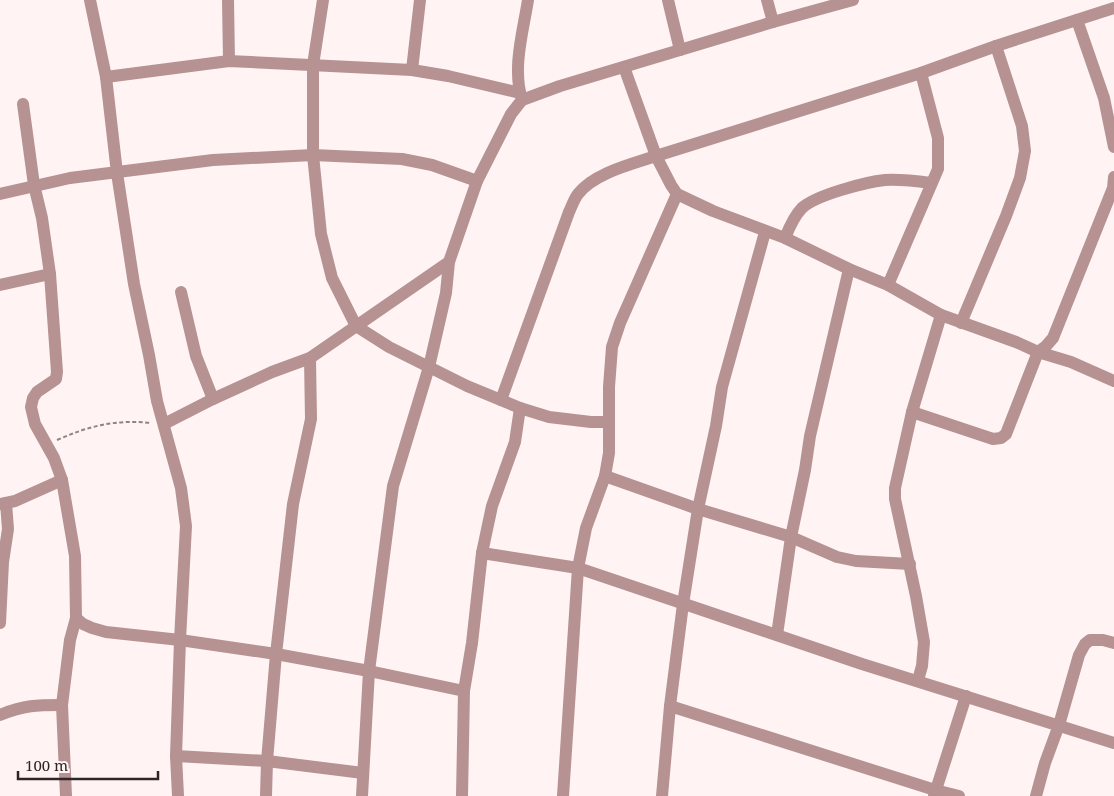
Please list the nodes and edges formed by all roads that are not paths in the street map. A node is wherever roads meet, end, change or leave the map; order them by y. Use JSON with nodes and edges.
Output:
{"nodes":[{"id":1,"x":90,"y":0,"type":"edge"},
{"id":2,"x":228,"y":0,"type":"edge"},
{"id":3,"x":323,"y":0,"type":"edge"},
{"id":4,"x":420,"y":0,"type":"edge"},
{"id":5,"x":528,"y":0,"type":"edge"},
{"id":6,"x":668,"y":0,"type":"edge"},
{"id":7,"x":767,"y":0,"type":"edge"},
{"id":8,"x":853,"y":0,"type":"edge"},
{"id":9,"x":1114,"y":8,"type":"edge"},
{"id":10,"x":1077,"y":20,"type":"junction"},
{"id":11,"x":773,"y":22,"type":"junction"},
{"id":12,"x":996,"y":46,"type":"junction"},
{"id":13,"x":680,"y":50,"type":"junction"},
{"id":14,"x":230,"y":61,"type":"junction"},
{"id":15,"x":313,"y":65,"type":"junction"},
{"id":16,"x":624,"y":67,"type":"junction"},
{"id":17,"x":412,"y":70,"type":"junction"},
{"id":18,"x":921,"y":73,"type":"junction"},
{"id":19,"x":106,"y":77,"type":"junction"},
{"id":20,"x":521,"y":96,"type":"junction"},
{"id":21,"x":23,"y":104,"type":"dead end"},
{"id":22,"x":1114,"y":147,"type":"edge"},
{"id":23,"x":313,"y":155,"type":"junction"},
{"id":24,"x":656,"y":156,"type":"junction"},
{"id":25,"x":117,"y":173,"type":"junction"},
{"id":26,"x":1114,"y":177,"type":"edge"},
{"id":27,"x":477,"y":181,"type":"junction"},
{"id":28,"x":931,"y":183,"type":"junction"},
{"id":29,"x":34,"y":185,"type":"junction"},
{"id":30,"x":0,"y":194,"type":"edge"},
{"id":31,"x":677,"y":194,"type":"junction"},
{"id":32,"x":765,"y":232,"type":"junction"},
{"id":33,"x":785,"y":238,"type":"junction"},
{"id":34,"x":449,"y":262,"type":"junction"},
{"id":35,"x":849,"y":269,"type":"junction"},
{"id":36,"x":50,"y":274,"type":"junction"},
{"id":37,"x":0,"y":285,"type":"edge"},
{"id":38,"x":888,"y":285,"type":"junction"},
{"id":39,"x":181,"y":292,"type":"dead end"},
{"id":40,"x":941,"y":315,"type":"junction"},
{"id":41,"x":961,"y":323,"type":"junction"},
{"id":42,"x":356,"y":326,"type":"junction"},
{"id":43,"x":1038,"y":352,"type":"junction"},
{"id":44,"x":310,"y":358,"type":"junction"},
{"id":45,"x":429,"y":367,"type":"junction"},
{"id":46,"x":1114,"y":380,"type":"edge"},
{"id":47,"x":213,"y":399,"type":"junction"},
{"id":48,"x":501,"y":400,"type":"junction"},
{"id":49,"x":520,"y":408,"type":"junction"},
{"id":50,"x":912,"y":412,"type":"junction"},
{"id":51,"x":609,"y":422,"type":"junction"},
{"id":52,"x":164,"y":424,"type":"junction"},
{"id":53,"x":605,"y":476,"type":"junction"},
{"id":54,"x":62,"y":480,"type":"junction"},
{"id":55,"x":3,"y":504,"type":"edge"},
{"id":56,"x":698,"y":509,"type":"junction"},
{"id":57,"x":790,"y":537,"type":"junction"},
{"id":58,"x":482,"y":553,"type":"junction"},
{"id":59,"x":910,"y":564,"type":"junction"},
{"id":60,"x":578,"y":568,"type":"junction"},
{"id":61,"x":683,"y":604,"type":"junction"},
{"id":62,"x":76,"y":618,"type":"junction"},
{"id":63,"x":0,"y":623,"type":"edge"},
{"id":64,"x":777,"y":635,"type":"junction"},
{"id":65,"x":180,"y":640,"type":"junction"},
{"id":66,"x":1114,"y":643,"type":"edge"},
{"id":67,"x":276,"y":654,"type":"junction"},
{"id":68,"x":369,"y":671,"type":"junction"},
{"id":69,"x":918,"y":680,"type":"junction"},
{"id":70,"x":464,"y":691,"type":"junction"},
{"id":71,"x":966,"y":696,"type":"junction"},
{"id":72,"x":62,"y":705,"type":"junction"},
{"id":73,"x":670,"y":706,"type":"junction"},
{"id":74,"x":0,"y":715,"type":"edge"},
{"id":75,"x":1059,"y":725,"type":"junction"},
{"id":76,"x":1114,"y":743,"type":"edge"},
{"id":77,"x":176,"y":756,"type":"junction"},
{"id":78,"x":267,"y":761,"type":"junction"},
{"id":79,"x":363,"y":773,"type":"junction"},
{"id":80,"x":934,"y":793,"type":"edge"},
{"id":81,"x":66,"y":796,"type":"edge"},
{"id":82,"x":178,"y":796,"type":"edge"},
{"id":83,"x":266,"y":796,"type":"edge"},
{"id":84,"x":362,"y":796,"type":"edge"},
{"id":85,"x":462,"y":796,"type":"edge"},
{"id":86,"x":563,"y":796,"type":"edge"},
{"id":87,"x":662,"y":796,"type":"edge"},
{"id":88,"x":959,"y":796,"type":"edge"},
{"id":89,"x":1036,"y":796,"type":"edge"}],
"edges":[{"from":1,"to":19,"type":"street"},
{"from":2,"to":14,"type":"street"},
{"from":3,"to":15,"type":"street"},
{"from":4,"to":17,"type":"street"},
{"from":5,"to":20,"type":"street"},
{"from":6,"to":13,"type":"street"},
{"from":7,"to":11,"type":"street"},
{"from":8,"to":11,"type":"street"},
{"from":9,"to":10,"type":"street"},
{"from":10,"to":12,"type":"street"},
{"from":10,"to":22,"type":"street"},
{"from":11,"to":13,"type":"street"},
{"from":12,"to":18,"type":"street"},
{"from":12,"to":41,"type":"street"},
{"from":13,"to":16,"type":"street"},
{"from":14,"to":15,"type":"street"},
{"from":14,"to":19,"type":"street"},
{"from":15,"to":17,"type":"street"},
{"from":15,"to":23,"type":"street"},
{"from":16,"to":20,"type":"street"},
{"from":16,"to":24,"type":"street"},
{"from":17,"to":20,"type":"street"},
{"from":18,"to":24,"type":"street"},
{"from":18,"to":28,"type":"street"},
{"from":19,"to":25,"type":"street"},
{"from":20,"to":27,"type":"street"},
{"from":21,"to":29,"type":"street"},
{"from":23,"to":25,"type":"street"},
{"from":23,"to":27,"type":"street"},
{"from":23,"to":42,"type":"street"},
{"from":24,"to":31,"type":"street"},
{"from":24,"to":48,"type":"street"},
{"from":25,"to":29,"type":"street"},
{"from":25,"to":52,"type":"street"},
{"from":26,"to":43,"type":"street"},
{"from":27,"to":34,"type":"street"},
{"from":28,"to":33,"type":"street"},
{"from":28,"to":38,"type":"street"},
{"from":29,"to":30,"type":"street"},
{"from":29,"to":36,"type":"street"},
{"from":31,"to":32,"type":"street"},
{"from":31,"to":51,"type":"street"},
{"from":32,"to":33,"type":"street"},
{"from":32,"to":56,"type":"street"},
{"from":33,"to":35,"type":"street"},
{"from":34,"to":42,"type":"street"},
{"from":34,"to":45,"type":"street"},
{"from":35,"to":38,"type":"street"},
{"from":35,"to":57,"type":"street"},
{"from":36,"to":37,"type":"street"},
{"from":36,"to":54,"type":"street"},
{"from":38,"to":40,"type":"street"},
{"from":39,"to":47,"type":"street"},
{"from":40,"to":41,"type":"street"},
{"from":40,"to":50,"type":"street"},
{"from":41,"to":43,"type":"street"},
{"from":42,"to":44,"type":"street"},
{"from":42,"to":45,"type":"street"},
{"from":43,"to":46,"type":"street"},
{"from":43,"to":50,"type":"street"},
{"from":44,"to":47,"type":"street"},
{"from":44,"to":67,"type":"street"},
{"from":45,"to":48,"type":"street"},
{"from":45,"to":68,"type":"street"},
{"from":47,"to":52,"type":"street"},
{"from":48,"to":49,"type":"street"},
{"from":49,"to":51,"type":"street"},
{"from":49,"to":58,"type":"street"},
{"from":50,"to":59,"type":"street"},
{"from":51,"to":53,"type":"street"},
{"from":52,"to":65,"type":"street"},
{"from":53,"to":56,"type":"street"},
{"from":53,"to":60,"type":"street"},
{"from":54,"to":55,"type":"street"},
{"from":54,"to":62,"type":"street"},
{"from":55,"to":63,"type":"street"},
{"from":56,"to":57,"type":"street"},
{"from":56,"to":61,"type":"street"},
{"from":57,"to":59,"type":"street"},
{"from":57,"to":64,"type":"street"},
{"from":58,"to":60,"type":"street"},
{"from":58,"to":70,"type":"street"},
{"from":59,"to":69,"type":"street"},
{"from":60,"to":61,"type":"street"},
{"from":60,"to":86,"type":"street"},
{"from":61,"to":64,"type":"street"},
{"from":61,"to":73,"type":"street"},
{"from":62,"to":65,"type":"street"},
{"from":62,"to":72,"type":"street"},
{"from":64,"to":69,"type":"street"},
{"from":65,"to":67,"type":"street"},
{"from":65,"to":77,"type":"street"},
{"from":66,"to":75,"type":"street"},
{"from":67,"to":68,"type":"street"},
{"from":67,"to":78,"type":"street"},
{"from":68,"to":70,"type":"street"},
{"from":68,"to":79,"type":"street"},
{"from":69,"to":71,"type":"street"},
{"from":70,"to":85,"type":"street"},
{"from":71,"to":75,"type":"street"},
{"from":71,"to":80,"type":"street"},
{"from":72,"to":74,"type":"street"},
{"from":72,"to":81,"type":"street"},
{"from":73,"to":80,"type":"street"},
{"from":73,"to":87,"type":"street"},
{"from":75,"to":76,"type":"street"},
{"from":75,"to":89,"type":"street"},
{"from":77,"to":78,"type":"street"},
{"from":77,"to":82,"type":"street"},
{"from":78,"to":79,"type":"street"},
{"from":78,"to":83,"type":"street"},
{"from":79,"to":84,"type":"street"},
{"from":80,"to":88,"type":"street"}]}
